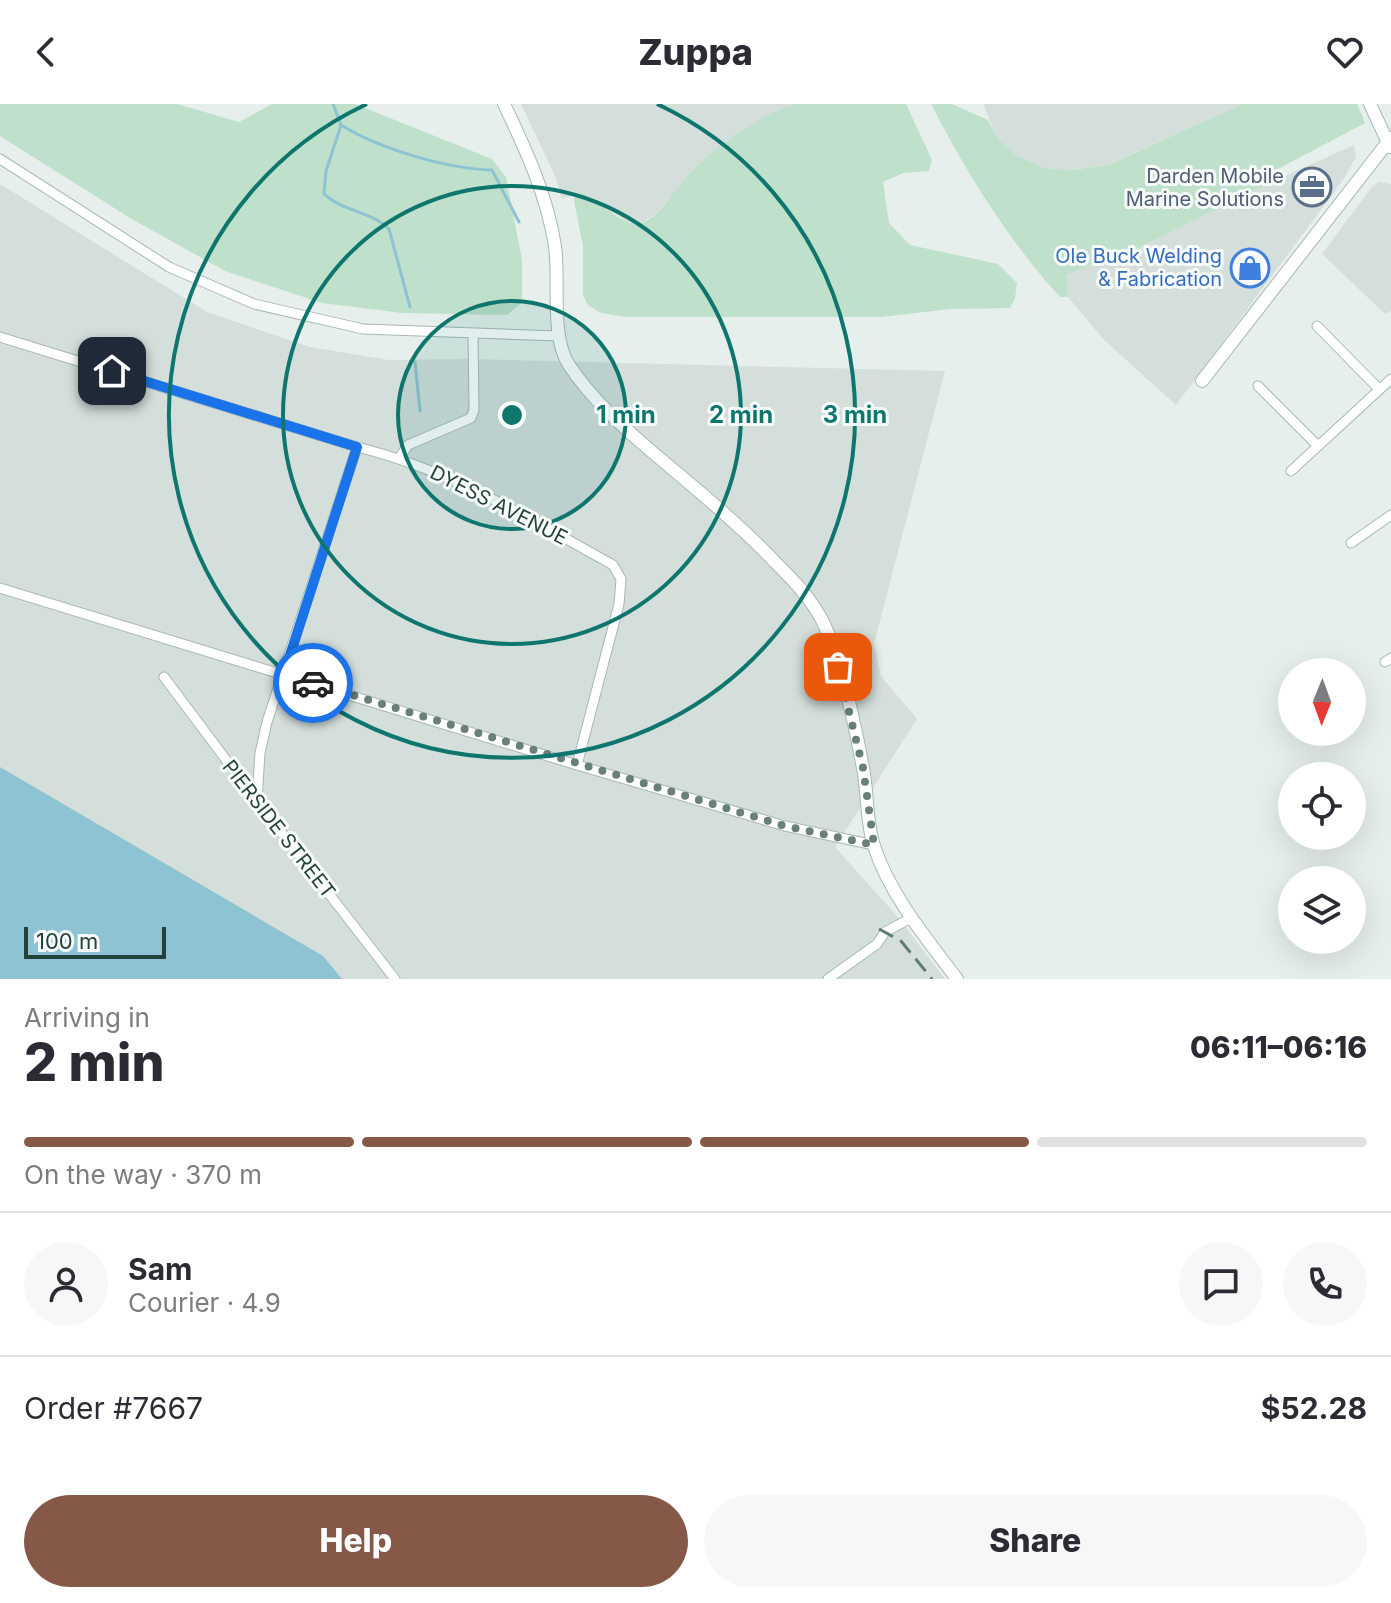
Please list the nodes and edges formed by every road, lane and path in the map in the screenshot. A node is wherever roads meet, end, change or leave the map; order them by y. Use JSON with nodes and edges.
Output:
{"nodes":[{"id":1,"x":504,"y":104,"type":"edge"},
{"id":2,"x":1370,"y":104,"type":"edge"},
{"id":3,"x":1390,"y":143,"type":"edge"},
{"id":4,"x":0,"y":159,"type":"edge"},
{"id":5,"x":1317,"y":326,"type":"dead end"},
{"id":6,"x":473,"y":334,"type":"junction"},
{"id":7,"x":559,"y":336,"type":"junction"},
{"id":8,"x":0,"y":337,"type":"edge"},
{"id":9,"x":1391,"y":379,"type":"edge"},
{"id":10,"x":1202,"y":381,"type":"dead end"},
{"id":11,"x":1258,"y":386,"type":"dead end"},
{"id":12,"x":1379,"y":389,"type":"junction"},
{"id":13,"x":1318,"y":446,"type":"junction"},
{"id":14,"x":357,"y":447,"type":"junction"},
{"id":15,"x":400,"y":457,"type":"junction"},
{"id":16,"x":1291,"y":471,"type":"dead end"},
{"id":17,"x":1391,"y":515,"type":"edge"},
{"id":18,"x":1351,"y":543,"type":"dead end"},
{"id":19,"x":0,"y":588,"type":"edge"},
{"id":20,"x":284,"y":674,"type":"junction"},
{"id":21,"x":164,"y":677,"type":"dead end"},
{"id":22,"x":577,"y":765,"type":"junction"},
{"id":23,"x":257,"y":801,"type":"junction"},
{"id":24,"x":874,"y":845,"type":"junction"},
{"id":25,"x":911,"y":918,"type":"junction"},
{"id":26,"x":395,"y":979,"type":"edge"},
{"id":27,"x":828,"y":979,"type":"edge"},
{"id":28,"x":957,"y":979,"type":"edge"}],
"edges":[{"from":1,"to":7,"type":"street"},
{"from":2,"to":3,"type":"street"},
{"from":3,"to":10,"type":"street"},
{"from":4,"to":6,"type":"street"},
{"from":5,"to":12,"type":"street"},
{"from":6,"to":7,"type":"street"},
{"from":6,"to":15,"type":"street"},
{"from":7,"to":24,"type":"street"},
{"from":8,"to":14,"type":"street","name":"DYESS AVENUE"},
{"from":9,"to":12,"type":"street"},
{"from":11,"to":13,"type":"street"},
{"from":12,"to":13,"type":"street"},
{"from":13,"to":16,"type":"street"},
{"from":14,"to":15,"type":"street","name":"DYESS AVENUE"},
{"from":14,"to":20,"type":"street"},
{"from":15,"to":22,"type":"street","name":"DYESS AVENUE"},
{"from":17,"to":18,"type":"street"},
{"from":19,"to":20,"type":"street"},
{"from":20,"to":22,"type":"street"},
{"from":20,"to":23,"type":"street"},
{"from":21,"to":23,"type":"street","name":"PIERSIDE STREET"},
{"from":22,"to":24,"type":"street"},
{"from":23,"to":26,"type":"street","name":"PIERSIDE STREET"},
{"from":24,"to":25,"type":"street"},
{"from":25,"to":27,"type":"street"},
{"from":25,"to":28,"type":"street"}]}
